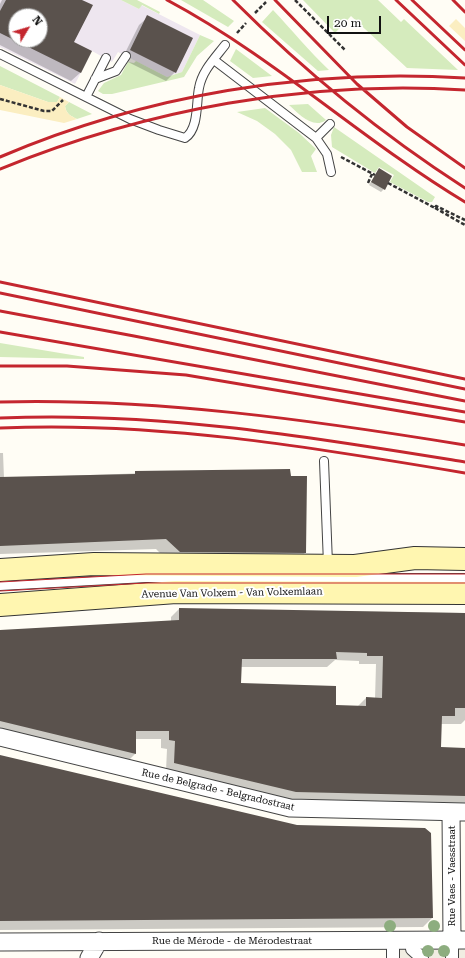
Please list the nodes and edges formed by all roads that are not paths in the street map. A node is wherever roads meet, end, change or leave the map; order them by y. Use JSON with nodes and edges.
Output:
{"nodes":[{"id":1,"x":225,"y":45,"type":"dead end"},
{"id":2,"x":0,"y":54,"type":"edge"},
{"id":3,"x":126,"y":56,"type":"dead end"},
{"id":4,"x":106,"y":58,"type":"dead end"},
{"id":5,"x":214,"y":60,"type":"junction"},
{"id":6,"x":95,"y":79,"type":"junction"},
{"id":7,"x":86,"y":97,"type":"junction"},
{"id":8,"x":330,"y":124,"type":"dead end"},
{"id":9,"x":316,"y":138,"type":"junction"},
{"id":10,"x":331,"y":172,"type":"dead end"},
{"id":11,"x":324,"y":461,"type":"dead end"},
{"id":12,"x":465,"y":559,"type":"edge"},
{"id":13,"x":116,"y":565,"type":"junction"},
{"id":14,"x":328,"y":566,"type":"junction"},
{"id":15,"x":0,"y":570,"type":"edge"},
{"id":16,"x":163,"y":578,"type":"junction"},
{"id":17,"x":465,"y":578,"type":"edge"},
{"id":18,"x":0,"y":586,"type":"edge"},
{"id":19,"x":465,"y":593,"type":"edge"},
{"id":20,"x":0,"y":605,"type":"edge"},
{"id":21,"x":0,"y":737,"type":"edge"},
{"id":22,"x":458,"y":812,"type":"edge"},
{"id":23,"x":458,"y":940,"type":"edge"},
{"id":24,"x":99,"y":941,"type":"junction"},
{"id":25,"x":0,"y":942,"type":"edge"},
{"id":26,"x":412,"y":949,"type":"dead end"},
{"id":27,"x":89,"y":958,"type":"edge"},
{"id":28,"x":422,"y":958,"type":"edge"},
{"id":29,"x":452,"y":958,"type":"edge"}],
"edges":[{"from":1,"to":5,"type":"lane"},
{"from":2,"to":7,"type":"lane"},
{"from":3,"to":6,"type":"lane"},
{"from":4,"to":6,"type":"lane"},
{"from":5,"to":7,"type":"lane"},
{"from":5,"to":9,"type":"lane"},
{"from":6,"to":7,"type":"lane"},
{"from":8,"to":9,"type":"lane"},
{"from":9,"to":10,"type":"lane"},
{"from":11,"to":14,"type":"lane"},
{"from":12,"to":14,"type":"main road","name":"Avenue Van Volxem - Van Volxemlaan"},
{"from":13,"to":14,"type":"main road","name":"Avenue Van Volxem - Van Volxemlaan"},
{"from":13,"to":15,"type":"main road","name":"Avenue Van Volxem - Van Volxemlaan"},
{"from":13,"to":16,"type":"lane","name":"Avenue Van Volxem - Van Volxemlaan"},
{"from":16,"to":17,"type":"lane","name":"Avenue Van Volxem - Van Volxemlaan"},
{"from":16,"to":18,"type":"lane","name":"Avenue Van Volxem - Van Volxemlaan"},
{"from":19,"to":20,"type":"main road","name":"Avenue Van Volxem - Van Volxemlaan"},
{"from":21,"to":22,"type":"street","name":"Rue de Belgrade - Belgradostraat"},
{"from":22,"to":23,"type":"street","name":"Rue Vaes - Vaesstraat"},
{"from":23,"to":24,"type":"street","name":"Rue de Mérode - de Mérodestraat"},
{"from":23,"to":29,"type":"street"},
{"from":24,"to":25,"type":"street","name":"Rue de Mérode - de Mérodestraat"},
{"from":24,"to":27,"type":"street"},
{"from":26,"to":28,"type":"street"}]}
